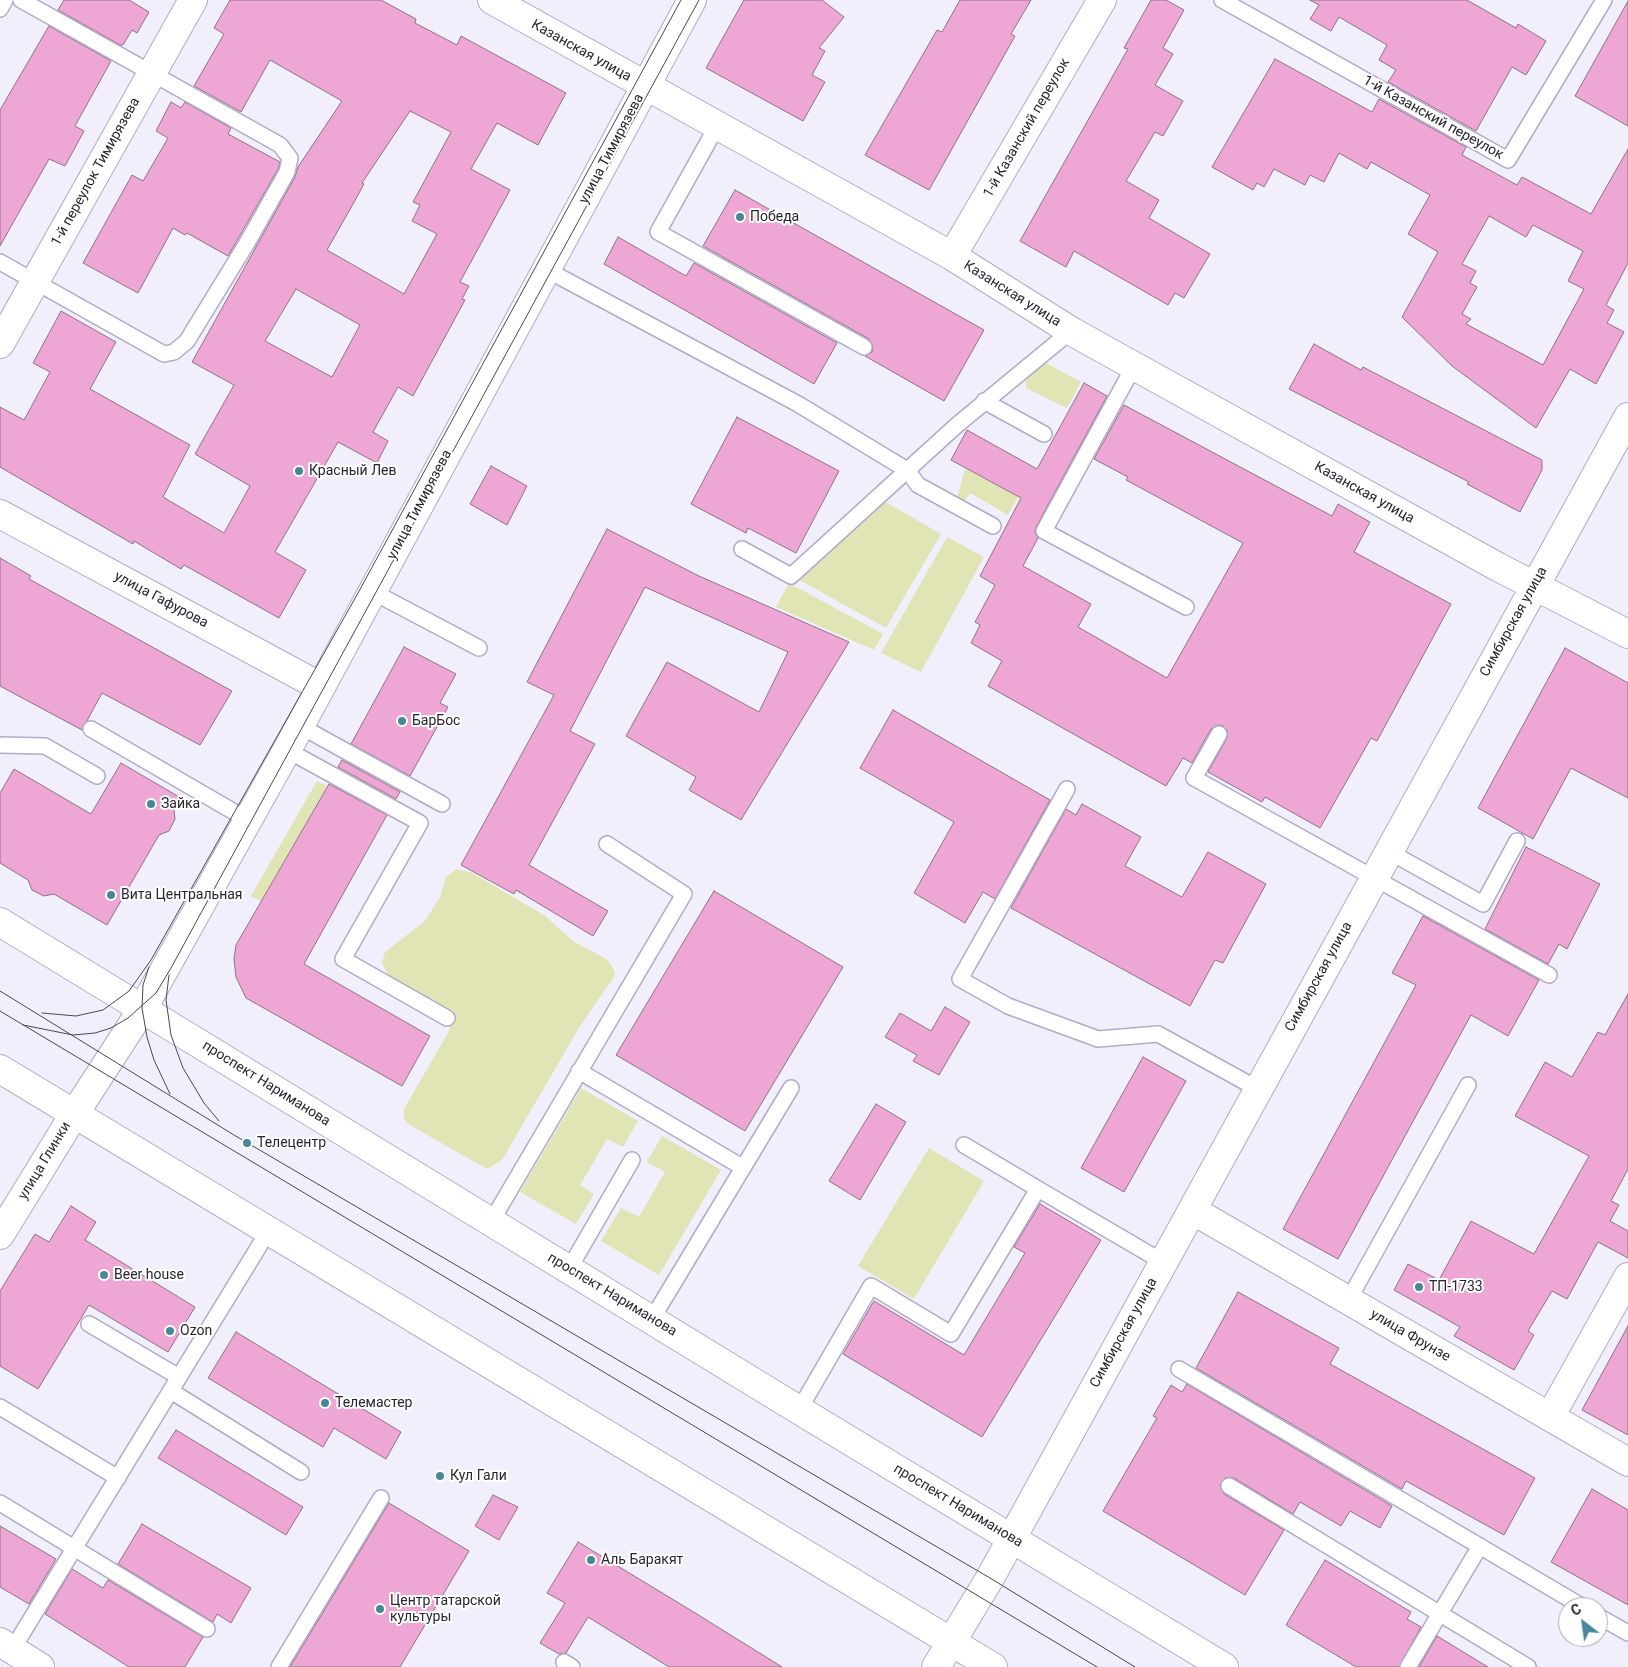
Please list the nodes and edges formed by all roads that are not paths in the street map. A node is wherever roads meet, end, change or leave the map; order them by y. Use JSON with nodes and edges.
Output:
{"nodes":[{"id":1,"x":5,"y":0,"type":"edge"},
{"id":2,"x":21,"y":0,"type":"edge"},
{"id":3,"x":193,"y":0,"type":"edge"},
{"id":4,"x":492,"y":0,"type":"edge"},
{"id":5,"x":692,"y":0,"type":"edge"},
{"id":6,"x":1102,"y":0,"type":"edge"},
{"id":7,"x":1222,"y":0,"type":"edge"},
{"id":8,"x":1604,"y":0,"type":"edge"},
{"id":9,"x":0,"y":9,"type":"edge"},
{"id":10,"x":152,"y":73,"type":"junction"},
{"id":11,"x":646,"y":87,"type":"junction"},
{"id":12,"x":717,"y":126,"type":"junction"},
{"id":13,"x":952,"y":256,"type":"junction"},
{"id":14,"x":0,"y":262,"type":"edge"},
{"id":15,"x":547,"y":270,"type":"junction"},
{"id":16,"x":34,"y":282,"type":"junction"},
{"id":17,"x":1071,"y":331,"type":"junction"},
{"id":18,"x":0,"y":344,"type":"edge"},
{"id":19,"x":864,"y":347,"type":"dead end"},
{"id":20,"x":1134,"y":366,"type":"junction"},
{"id":21,"x":984,"y":401,"type":"junction"},
{"id":22,"x":1628,"y":417,"type":"edge"},
{"id":23,"x":1044,"y":434,"type":"dead end"},
{"id":24,"x":907,"y":470,"type":"junction"},
{"id":25,"x":0,"y":514,"type":"edge"},
{"id":26,"x":993,"y":526,"type":"dead end"},
{"id":27,"x":742,"y":549,"type":"dead end"},
{"id":28,"x":1534,"y":586,"type":"junction"},
{"id":29,"x":373,"y":592,"type":"junction"},
{"id":30,"x":1186,"y":608,"type":"dead end"},
{"id":31,"x":1628,"y":634,"type":"edge"},
{"id":32,"x":479,"y":648,"type":"dead end"},
{"id":33,"x":321,"y":687,"type":"junction"},
{"id":34,"x":300,"y":726,"type":"junction"},
{"id":35,"x":91,"y":729,"type":"dead end"},
{"id":36,"x":1219,"y":734,"type":"dead end"},
{"id":37,"x":0,"y":745,"type":"edge"},
{"id":38,"x":287,"y":750,"type":"junction"},
{"id":39,"x":97,"y":776,"type":"dead end"},
{"id":40,"x":1067,"y":789,"type":"dead end"},
{"id":41,"x":442,"y":804,"type":"dead end"},
{"id":42,"x":248,"y":820,"type":"junction"},
{"id":43,"x":1517,"y":841,"type":"dead end"},
{"id":44,"x":607,"y":844,"type":"dead end"},
{"id":45,"x":1388,"y":851,"type":"junction"},
{"id":46,"x":1373,"y":878,"type":"junction"},
{"id":47,"x":0,"y":922,"type":"edge"},
{"id":48,"x":1549,"y":975,"type":"dead end"},
{"id":49,"x":144,"y":1008,"type":"junction"},
{"id":50,"x":447,"y":1018,"type":"dead end"},
{"id":51,"x":0,"y":1069,"type":"edge"},
{"id":52,"x":579,"y":1071,"type":"junction"},
{"id":53,"x":1468,"y":1084,"type":"dead end"},
{"id":54,"x":791,"y":1088,"type":"dead end"},
{"id":55,"x":1258,"y":1089,"type":"junction"},
{"id":56,"x":74,"y":1113,"type":"junction"},
{"id":57,"x":964,"y":1145,"type":"dead end"},
{"id":58,"x":632,"y":1160,"type":"dead end"},
{"id":59,"x":742,"y":1167,"type":"junction"},
{"id":60,"x":1038,"y":1189,"type":"junction"},
{"id":61,"x":1192,"y":1210,"type":"junction"},
{"id":62,"x":491,"y":1222,"type":"junction"},
{"id":63,"x":269,"y":1230,"type":"junction"},
{"id":64,"x":0,"y":1236,"type":"edge"},
{"id":65,"x":1163,"y":1262,"type":"junction"},
{"id":66,"x":570,"y":1269,"type":"junction"},
{"id":67,"x":1628,"y":1277,"type":"edge"},
{"id":68,"x":1348,"y":1300,"type":"junction"},
{"id":69,"x":652,"y":1319,"type":"junction"},
{"id":70,"x":89,"y":1324,"type":"dead end"},
{"id":71,"x":1179,"y":1369,"type":"dead end"},
{"id":72,"x":180,"y":1377,"type":"junction"},
{"id":73,"x":171,"y":1391,"type":"junction"},
{"id":74,"x":0,"y":1407,"type":"edge"},
{"id":75,"x":799,"y":1410,"type":"junction"},
{"id":76,"x":1550,"y":1417,"type":"junction"},
{"id":77,"x":1628,"y":1462,"type":"edge"},
{"id":78,"x":301,"y":1472,"type":"dead end"},
{"id":79,"x":118,"y":1478,"type":"junction"},
{"id":80,"x":1228,"y":1486,"type":"dead end"},
{"id":81,"x":381,"y":1498,"type":"dead end"},
{"id":82,"x":0,"y":1503,"type":"edge"},
{"id":83,"x":1012,"y":1538,"type":"junction"},
{"id":84,"x":1480,"y":1546,"type":"junction"},
{"id":85,"x":75,"y":1548,"type":"junction"},
{"id":86,"x":1566,"y":1597,"type":"edge"},
{"id":87,"x":1440,"y":1614,"type":"junction"},
{"id":88,"x":1608,"y":1622,"type":"edge"},
{"id":89,"x":207,"y":1629,"type":"dead end"},
{"id":90,"x":1628,"y":1633,"type":"edge"},
{"id":91,"x":951,"y":1642,"type":"junction"},
{"id":92,"x":6,"y":1646,"type":"edge"},
{"id":93,"x":40,"y":1667,"type":"edge"},
{"id":94,"x":279,"y":1667,"type":"edge"},
{"id":95,"x":936,"y":1667,"type":"edge"},
{"id":96,"x":993,"y":1667,"type":"edge"},
{"id":97,"x":1224,"y":1667,"type":"edge"},
{"id":98,"x":1408,"y":1667,"type":"edge"},
{"id":99,"x":1528,"y":1667,"type":"edge"}],
"edges":[{"from":1,"to":9,"type":"lane"},
{"from":2,"to":10,"type":"lane"},
{"from":3,"to":10,"type":"street","name":"1-й переулок Тимирязева"},
{"from":4,"to":11,"type":"street","name":"Казанская улица"},
{"from":5,"to":11,"type":"street","name":"улица Тимирязева"},
{"from":6,"to":13,"type":"street","name":"1-й Казанский переулок"},
{"from":7,"to":8,"type":"lane","name":"1-й Казанский переулок"},
{"from":10,"to":16,"type":"street","name":"1-й переулок Тимирязева"},
{"from":10,"to":16,"type":"lane"},
{"from":11,"to":12,"type":"street","name":"Казанская улица"},
{"from":11,"to":15,"type":"street","name":"улица Тимирязева"},
{"from":12,"to":13,"type":"street","name":"Казанская улица"},
{"from":12,"to":19,"type":"lane"},
{"from":13,"to":17,"type":"street","name":"Казанская улица"},
{"from":14,"to":16,"type":"lane"},
{"from":15,"to":24,"type":"lane"},
{"from":15,"to":29,"type":"street","name":"улица Тимирязева"},
{"from":16,"to":18,"type":"street","name":"1-й переулок Тимирязева"},
{"from":17,"to":20,"type":"street","name":"Казанская улица"},
{"from":17,"to":21,"type":"lane"},
{"from":20,"to":28,"type":"street","name":"Казанская улица"},
{"from":20,"to":30,"type":"lane"},
{"from":21,"to":23,"type":"lane"},
{"from":21,"to":24,"type":"lane"},
{"from":22,"to":28,"type":"street","name":"Симбирская улица"},
{"from":24,"to":26,"type":"lane"},
{"from":24,"to":27,"type":"lane"},
{"from":25,"to":33,"type":"street","name":"улица Гафурова"},
{"from":28,"to":31,"type":"street","name":"Казанская улица"},
{"from":28,"to":45,"type":"street","name":"Симбирская улица"},
{"from":29,"to":32,"type":"lane"},
{"from":29,"to":33,"type":"street","name":"улица Тимирязева"},
{"from":33,"to":34,"type":"street","name":"улица Тимирязева"},
{"from":34,"to":38,"type":"street","name":"улица Тимирязева"},
{"from":34,"to":41,"type":"lane"},
{"from":35,"to":42,"type":"lane"},
{"from":36,"to":46,"type":"lane"},
{"from":37,"to":39,"type":"lane"},
{"from":38,"to":42,"type":"street","name":"улица Тимирязева"},
{"from":38,"to":50,"type":"lane"},
{"from":40,"to":55,"type":"lane"},
{"from":42,"to":49,"type":"street","name":"улица Тимирязева"},
{"from":43,"to":45,"type":"lane"},
{"from":44,"to":52,"type":"lane"},
{"from":45,"to":46,"type":"street","name":"Симбирская улица"},
{"from":46,"to":48,"type":"lane"},
{"from":46,"to":55,"type":"street","name":"Симбирская улица"},
{"from":47,"to":49,"type":"street","name":"проспект Нариманова"},
{"from":49,"to":56,"type":"street","name":"улица Глинки"},
{"from":49,"to":62,"type":"street","name":"проспект Нариманова"},
{"from":51,"to":56,"type":"street"},
{"from":52,"to":59,"type":"lane"},
{"from":52,"to":62,"type":"lane"},
{"from":53,"to":68,"type":"lane"},
{"from":54,"to":59,"type":"lane"},
{"from":55,"to":61,"type":"street","name":"Симбирская улица"},
{"from":56,"to":63,"type":"street"},
{"from":56,"to":64,"type":"street","name":"улица Глинки"},
{"from":57,"to":60,"type":"lane"},
{"from":58,"to":66,"type":"lane"},
{"from":59,"to":69,"type":"lane"},
{"from":60,"to":65,"type":"lane"},
{"from":60,"to":75,"type":"lane"},
{"from":61,"to":65,"type":"street","name":"Симбирская улица"},
{"from":61,"to":68,"type":"street","name":"улица Фрунзе"},
{"from":62,"to":66,"type":"street","name":"проспект Нариманова"},
{"from":63,"to":72,"type":"lane"},
{"from":63,"to":91,"type":"street"},
{"from":65,"to":83,"type":"street","name":"Симбирская улица"},
{"from":66,"to":69,"type":"street","name":"проспект Нариманова"},
{"from":67,"to":76,"type":"street"},
{"from":68,"to":76,"type":"street","name":"улица Фрунзе"},
{"from":69,"to":75,"type":"street","name":"проспект Нариманова"},
{"from":70,"to":72,"type":"lane"},
{"from":71,"to":84,"type":"lane"},
{"from":72,"to":73,"type":"lane"},
{"from":73,"to":78,"type":"lane"},
{"from":73,"to":79,"type":"lane"},
{"from":74,"to":79,"type":"lane"},
{"from":75,"to":83,"type":"street","name":"проспект Нариманова"},
{"from":76,"to":77,"type":"street","name":"улица Фрунзе"},
{"from":79,"to":85,"type":"lane"},
{"from":80,"to":87,"type":"lane"},
{"from":81,"to":94,"type":"lane"},
{"from":82,"to":85,"type":"lane"},
{"from":83,"to":91,"type":"street","name":"Симбирская улица"},
{"from":83,"to":97,"type":"street","name":"проспект Нариманова"},
{"from":84,"to":86,"type":"lane"},
{"from":84,"to":87,"type":"lane"},
{"from":85,"to":89,"type":"lane"},
{"from":85,"to":92,"type":"lane"},
{"from":87,"to":98,"type":"lane"},
{"from":87,"to":99,"type":"lane"},
{"from":88,"to":90,"type":"lane"},
{"from":91,"to":95,"type":"street","name":"Симбирская улица"},
{"from":91,"to":96,"type":"street"},
{"from":92,"to":93,"type":"street"}]}
